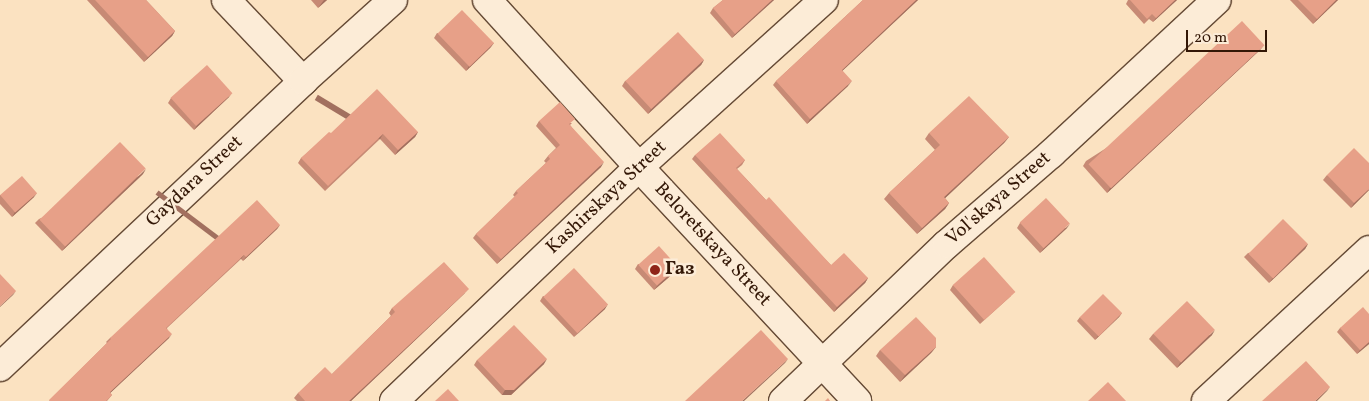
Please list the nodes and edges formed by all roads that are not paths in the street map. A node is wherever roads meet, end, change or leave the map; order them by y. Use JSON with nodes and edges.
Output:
{"nodes":[{"id":1,"x":226,"y":0,"type":"edge"},
{"id":2,"x":392,"y":0,"type":"edge"},
{"id":3,"x":486,"y":0,"type":"edge"},
{"id":4,"x":824,"y":0,"type":"edge"},
{"id":5,"x":1217,"y":0,"type":"edge"},
{"id":6,"x":303,"y":80,"type":"junction"},
{"id":7,"x":639,"y":167,"type":"junction"},
{"id":8,"x":1369,"y":250,"type":"edge"},
{"id":9,"x":822,"y":364,"type":"junction"},
{"id":10,"x":0,"y":367,"type":"edge"},
{"id":11,"x":394,"y":401,"type":"edge"},
{"id":12,"x":783,"y":401,"type":"edge"},
{"id":13,"x":857,"y":401,"type":"edge"},
{"id":14,"x":1206,"y":401,"type":"edge"}],
"edges":[{"from":1,"to":6,"type":"street"},
{"from":2,"to":6,"type":"street","name":"Gaydara Street"},
{"from":3,"to":7,"type":"street","name":"Beloretskaya Street"},
{"from":4,"to":7,"type":"street","name":"Kashirskaya Street"},
{"from":5,"to":9,"type":"street","name":"Vol'skaya Street"},
{"from":6,"to":10,"type":"street","name":"Gaydara Street"},
{"from":7,"to":9,"type":"street","name":"Beloretskaya Street"},
{"from":7,"to":11,"type":"street","name":"Kashirskaya Street"},
{"from":8,"to":14,"type":"street"},
{"from":9,"to":12,"type":"street","name":"Vol'skaya Street"},
{"from":9,"to":13,"type":"street","name":"Beloretskaya Street"}]}
